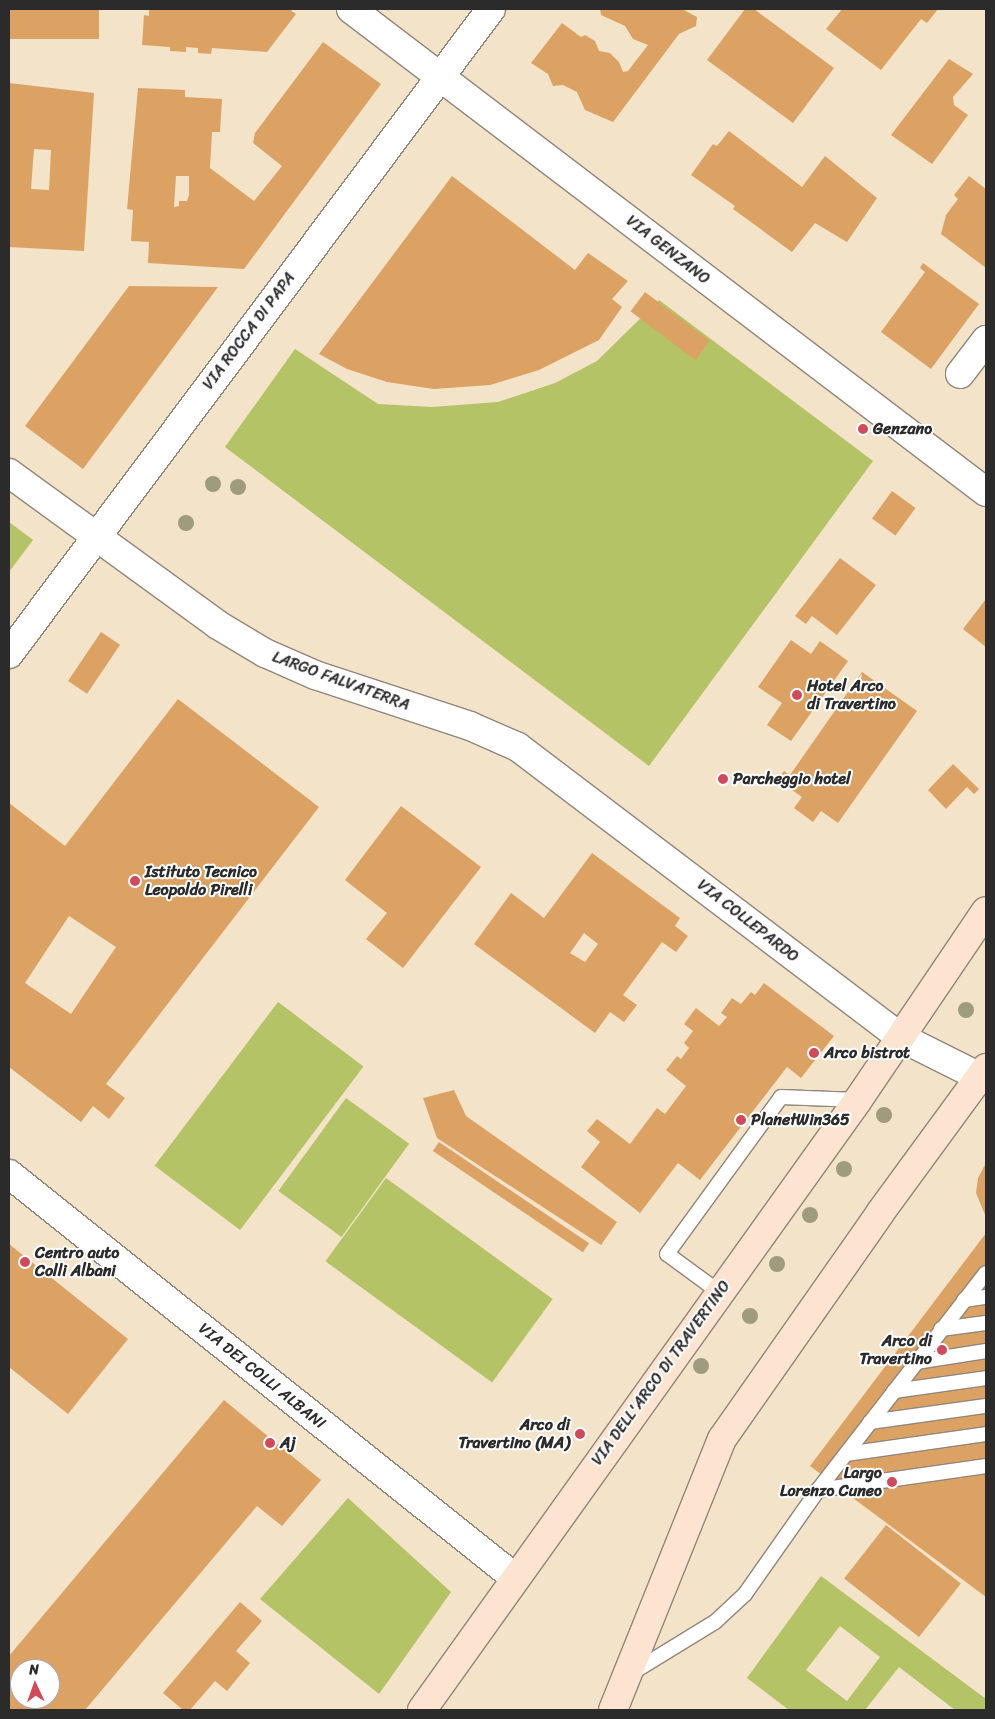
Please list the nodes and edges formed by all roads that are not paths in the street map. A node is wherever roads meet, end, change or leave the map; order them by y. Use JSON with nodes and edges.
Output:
{"nodes":[{"id":1,"x":350,"y":9,"type":"edge"},
{"id":2,"x":491,"y":9,"type":"edge"},
{"id":3,"x":441,"y":75,"type":"junction"},
{"id":4,"x":986,"y":340,"type":"edge"},
{"id":5,"x":960,"y":374,"type":"dead end"},
{"id":6,"x":9,"y":474,"type":"edge"},
{"id":7,"x":986,"y":492,"type":"edge"},
{"id":8,"x":94,"y":537,"type":"junction"},
{"id":9,"x":9,"y":654,"type":"edge"},
{"id":10,"x":597,"y":805,"type":"joint"},
{"id":11,"x":986,"y":911,"type":"edge"},
{"id":12,"x":900,"y":1037,"type":"junction"},
{"id":13,"x":984,"y":1075,"type":"edge"},
{"id":14,"x":858,"y":1100,"type":"junction"},
{"id":15,"x":9,"y":1174,"type":"edge"},
{"id":16,"x":986,"y":1273,"type":"edge"},
{"id":17,"x":719,"y":1292,"type":"junction"},
{"id":18,"x":986,"y":1297,"type":"edge"},
{"id":19,"x":964,"y":1300,"type":"junction"},
{"id":20,"x":986,"y":1323,"type":"edge"},
{"id":21,"x":942,"y":1329,"type":"junction"},
{"id":22,"x":986,"y":1351,"type":"edge"},
{"id":23,"x":916,"y":1362,"type":"junction"},
{"id":24,"x":986,"y":1378,"type":"edge"},
{"id":25,"x":894,"y":1391,"type":"junction"},
{"id":26,"x":986,"y":1406,"type":"edge"},
{"id":27,"x":870,"y":1422,"type":"junction"},
{"id":28,"x":986,"y":1434,"type":"edge"},
{"id":29,"x":846,"y":1454,"type":"junction"},
{"id":30,"x":986,"y":1466,"type":"edge"},
{"id":31,"x":818,"y":1490,"type":"junction"},
{"id":32,"x":514,"y":1577,"type":"junction"},
{"id":33,"x":630,"y":1674,"type":"junction"},
{"id":34,"x":422,"y":1710,"type":"edge"},
{"id":35,"x":613,"y":1710,"type":"edge"}],
"edges":[{"from":1,"to":3,"type":"street","name":"VIA GENZANO"},
{"from":2,"to":3,"type":"street","name":"VIA ROCCA DI PAPA"},
{"from":3,"to":7,"type":"street","name":"VIA GENZANO"},
{"from":3,"to":8,"type":"street","name":"VIA ROCCA DI PAPA"},
{"from":4,"to":5,"type":"street"},
{"from":6,"to":8,"type":"street","name":"LARGO FALVATERRA"},
{"from":8,"to":9,"type":"street","name":"VIA ROCCA DI PAPA"},
{"from":8,"to":10,"type":"street","name":"LARGO FALVATERRA"},
{"from":10,"to":12,"type":"street","name":"VIA COLLEPARDO"},
{"from":11,"to":12,"type":"main road","name":"VIA DELL'ARCO DI TRAVERTINO"},
{"from":12,"to":13,"type":"street"},
{"from":12,"to":14,"type":"main road","name":"VIA DELL'ARCO DI TRAVERTINO"},
{"from":13,"to":33,"type":"main road"},
{"from":14,"to":17,"type":"main road","name":"VIA DELL'ARCO DI TRAVERTINO"},
{"from":14,"to":17,"type":"lane"},
{"from":15,"to":32,"type":"street","name":"VIA DEI COLLI ALBANI"},
{"from":16,"to":19,"type":"lane"},
{"from":17,"to":32,"type":"main road","name":"VIA DELL'ARCO DI TRAVERTINO"},
{"from":18,"to":19,"type":"lane"},
{"from":19,"to":21,"type":"lane"},
{"from":20,"to":21,"type":"lane"},
{"from":21,"to":23,"type":"lane"},
{"from":22,"to":23,"type":"lane"},
{"from":23,"to":25,"type":"lane"},
{"from":24,"to":25,"type":"lane"},
{"from":25,"to":27,"type":"lane"},
{"from":26,"to":27,"type":"lane"},
{"from":27,"to":29,"type":"lane"},
{"from":28,"to":29,"type":"lane"},
{"from":29,"to":31,"type":"lane"},
{"from":30,"to":31,"type":"lane"},
{"from":31,"to":33,"type":"lane"},
{"from":32,"to":34,"type":"main road","name":"VIA DELL'ARCO DI TRAVERTINO"},
{"from":33,"to":35,"type":"main road"}]}
